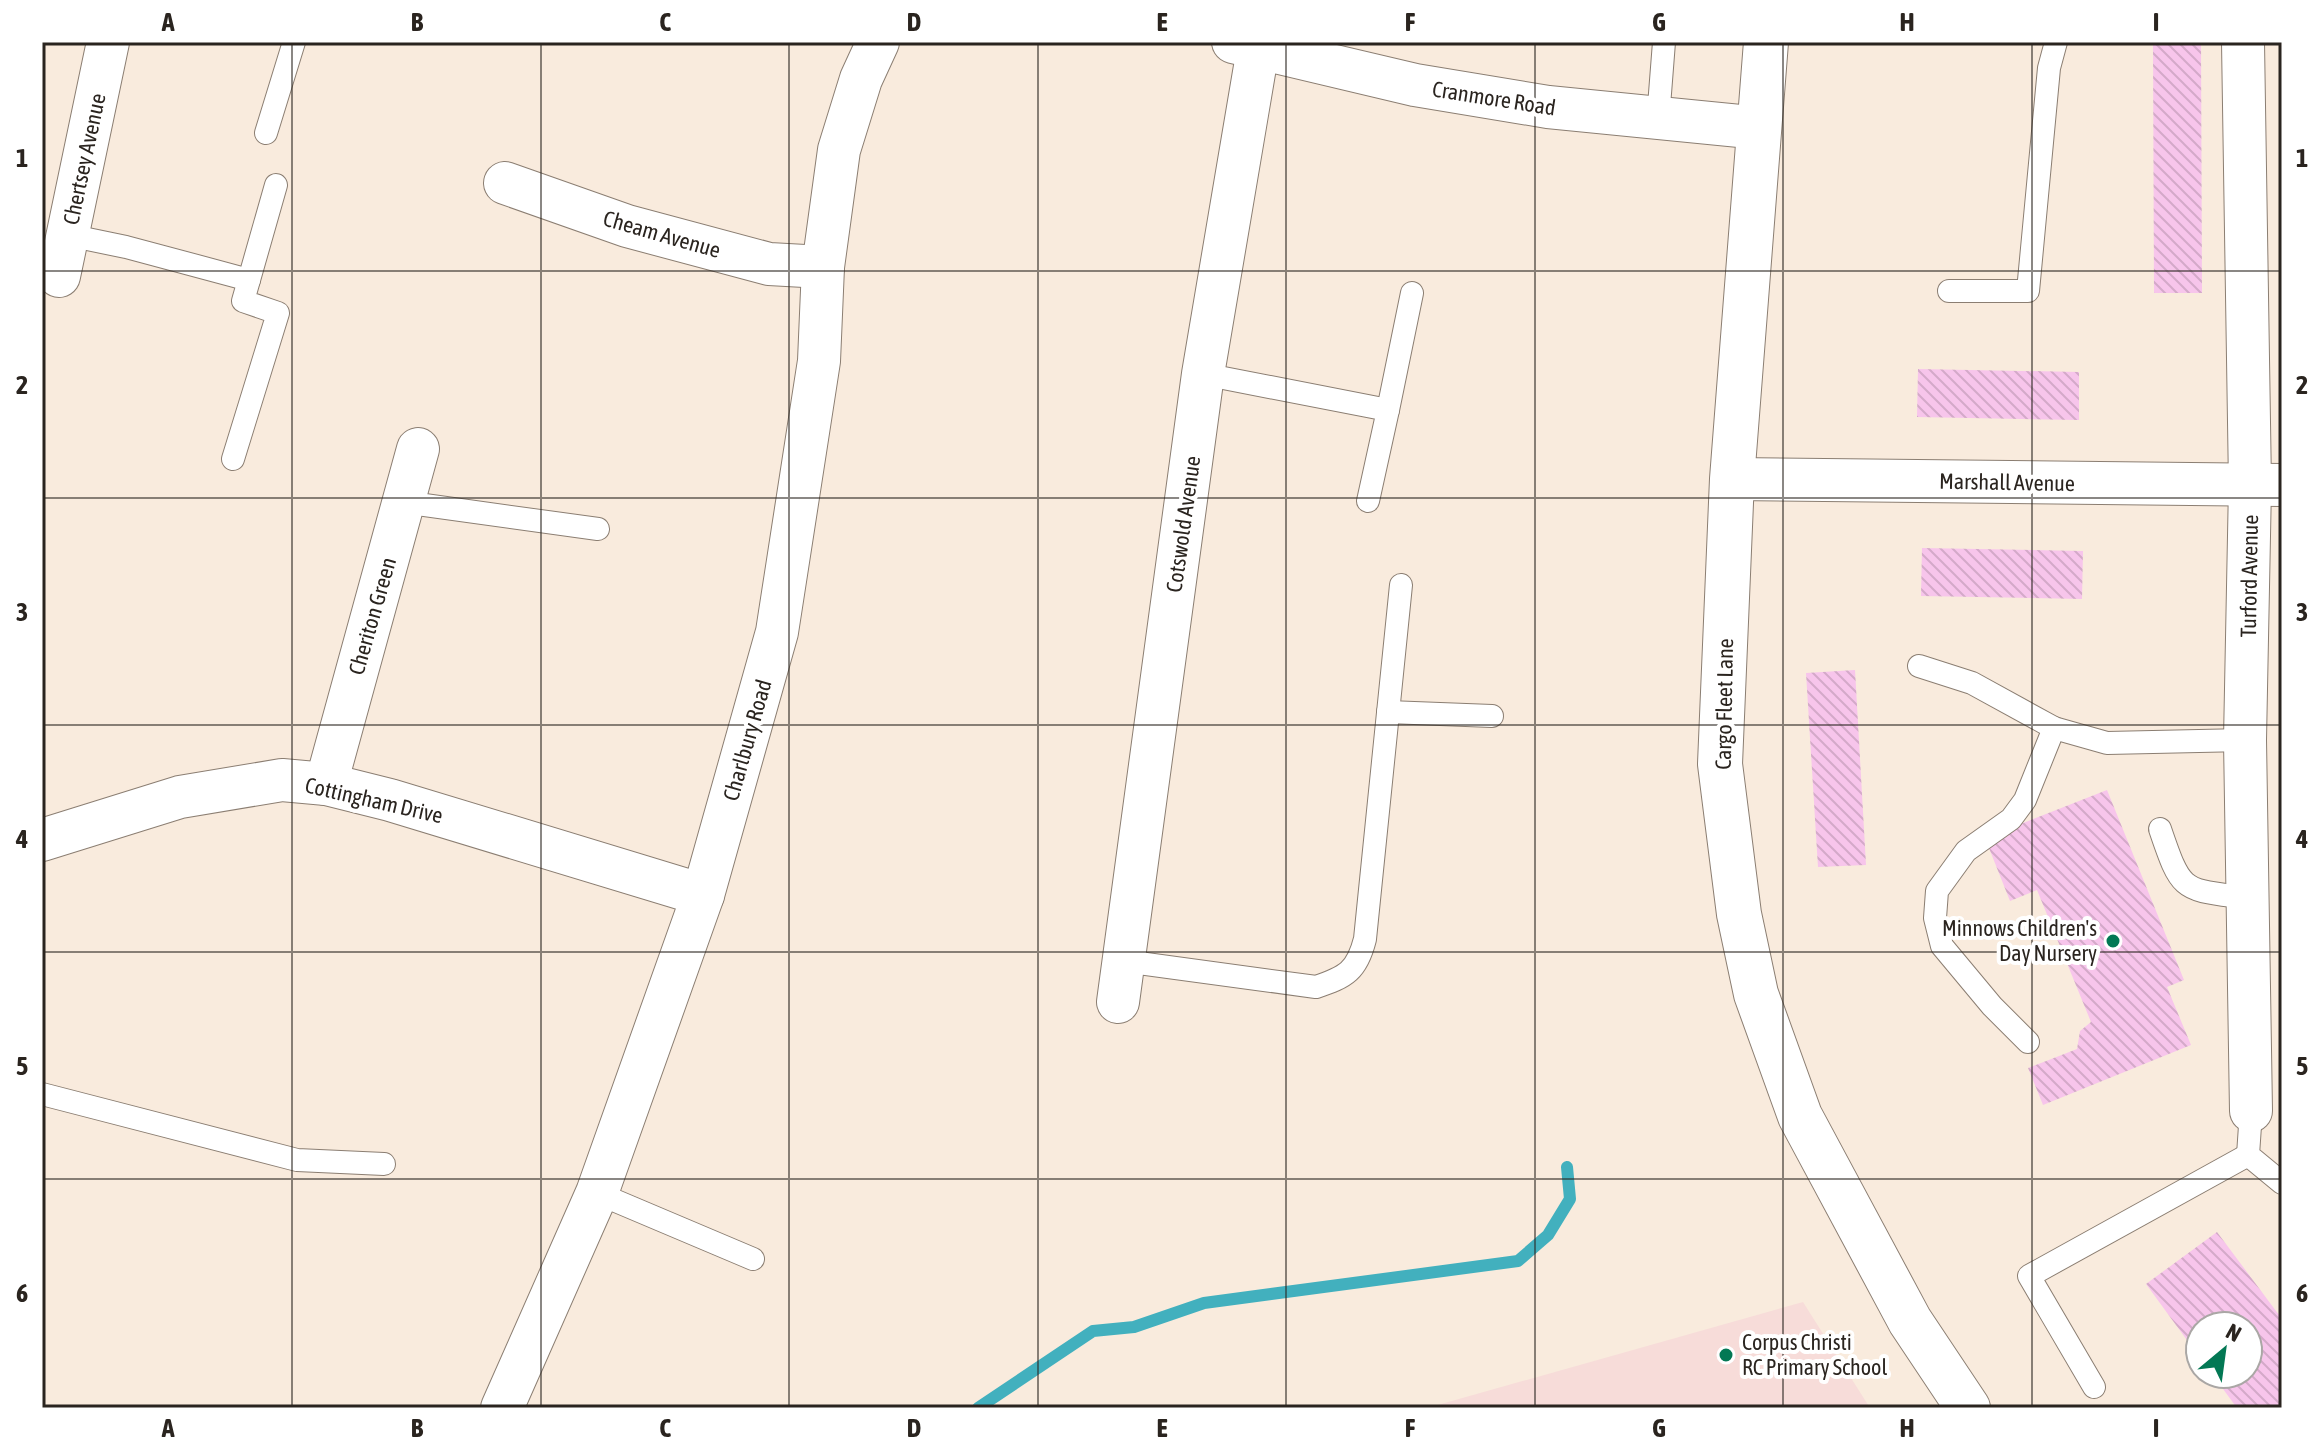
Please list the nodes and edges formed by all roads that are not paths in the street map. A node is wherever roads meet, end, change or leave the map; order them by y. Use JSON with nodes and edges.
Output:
{"nodes":[{"id":1,"x":108,"y":42,"type":"edge"},
{"id":2,"x":294,"y":42,"type":"edge"},
{"id":3,"x":878,"y":42,"type":"edge"},
{"id":4,"x":1664,"y":42,"type":"edge"},
{"id":5,"x":1766,"y":42,"type":"edge"},
{"id":6,"x":2056,"y":42,"type":"edge"},
{"id":7,"x":2243,"y":42,"type":"edge"},
{"id":8,"x":1245,"y":45,"type":"edge"},
{"id":9,"x":1658,"y":119,"type":"junction"},
{"id":10,"x":1760,"y":128,"type":"junction"},
{"id":11,"x":266,"y":133,"type":"dead end"},
{"id":12,"x":505,"y":183,"type":"dead end"},
{"id":13,"x":276,"y":185,"type":"dead end"},
{"id":14,"x":68,"y":235,"type":"junction"},
{"id":15,"x":823,"y":267,"type":"junction"},
{"id":16,"x":59,"y":276,"type":"dead end"},
{"id":17,"x":249,"y":280,"type":"junction"},
{"id":18,"x":1949,"y":291,"type":"dead end"},
{"id":19,"x":1412,"y":293,"type":"dead end"},
{"id":20,"x":1203,"y":374,"type":"junction"},
{"id":21,"x":1388,"y":410,"type":"junction"},
{"id":22,"x":418,"y":449,"type":"dead end"},
{"id":23,"x":233,"y":459,"type":"dead end"},
{"id":24,"x":1732,"y":479,"type":"junction"},
{"id":25,"x":2266,"y":485,"type":"edge"},
{"id":26,"x":1368,"y":501,"type":"dead end"},
{"id":27,"x":403,"y":502,"type":"junction"},
{"id":28,"x":598,"y":529,"type":"dead end"},
{"id":29,"x":1401,"y":585,"type":"dead end"},
{"id":30,"x":1919,"y":666,"type":"dead end"},
{"id":31,"x":1388,"y":712,"type":"junction"},
{"id":32,"x":1492,"y":716,"type":"dead end"},
{"id":33,"x":2054,"y":728,"type":"junction"},
{"id":34,"x":2245,"y":740,"type":"junction"},
{"id":35,"x":326,"y":784,"type":"junction"},
{"id":36,"x":2160,"y":829,"type":"dead end"},
{"id":37,"x":42,"y":840,"type":"edge"},
{"id":38,"x":703,"y":895,"type":"junction"},
{"id":39,"x":2247,"y":898,"type":"junction"},
{"id":40,"x":1124,"y":961,"type":"junction"},
{"id":41,"x":1118,"y":1002,"type":"dead end"},
{"id":42,"x":2028,"y":1042,"type":"dead end"},
{"id":43,"x":42,"y":1094,"type":"edge"},
{"id":44,"x":2251,"y":1111,"type":"joint"},
{"id":45,"x":2248,"y":1155,"type":"junction"},
{"id":46,"x":384,"y":1164,"type":"dead end"},
{"id":47,"x":2282,"y":1183,"type":"edge"},
{"id":48,"x":597,"y":1193,"type":"junction"},
{"id":49,"x":753,"y":1259,"type":"dead end"},
{"id":50,"x":2094,"y":1387,"type":"dead end"},
{"id":51,"x":502,"y":1408,"type":"edge"},
{"id":52,"x":1968,"y":1408,"type":"edge"}],
"edges":[{"from":1,"to":14,"type":"street","name":"Chertsey Avenue"},
{"from":2,"to":11,"type":"lane"},
{"from":3,"to":15,"type":"street","name":"Charlbury Road"},
{"from":4,"to":9,"type":"lane"},
{"from":5,"to":10,"type":"main road","name":"Cargo Fleet Lane"},
{"from":6,"to":18,"type":"lane"},
{"from":7,"to":25,"type":"street","name":"Turford Avenue"},
{"from":8,"to":9,"type":"street","name":"Cranmore Road"},
{"from":8,"to":20,"type":"street","name":"Cotswold Avenue"},
{"from":9,"to":10,"type":"street","name":"Cranmore Road"},
{"from":10,"to":24,"type":"main road","name":"Cargo Fleet Lane"},
{"from":12,"to":15,"type":"street","name":"Cheam Avenue"},
{"from":13,"to":17,"type":"lane"},
{"from":14,"to":16,"type":"street","name":"Chertsey Avenue"},
{"from":14,"to":17,"type":"lane"},
{"from":15,"to":38,"type":"street","name":"Charlbury Road"},
{"from":17,"to":23,"type":"lane"},
{"from":19,"to":21,"type":"lane"},
{"from":20,"to":21,"type":"lane"},
{"from":20,"to":40,"type":"street","name":"Cotswold Avenue"},
{"from":21,"to":26,"type":"lane"},
{"from":22,"to":27,"type":"street","name":"Cheriton Green"},
{"from":24,"to":25,"type":"street","name":"Marshall Avenue"},
{"from":24,"to":52,"type":"main road","name":"Cargo Fleet Lane"},
{"from":25,"to":34,"type":"street","name":"Turford Avenue"},
{"from":27,"to":28,"type":"lane"},
{"from":27,"to":35,"type":"street","name":"Cheriton Green"},
{"from":29,"to":31,"type":"lane"},
{"from":30,"to":33,"type":"lane"},
{"from":31,"to":32,"type":"lane"},
{"from":31,"to":40,"type":"lane"},
{"from":33,"to":34,"type":"lane"},
{"from":33,"to":42,"type":"lane"},
{"from":34,"to":39,"type":"street","name":"Turford Avenue"},
{"from":35,"to":37,"type":"street","name":"Cottingham Drive"},
{"from":35,"to":38,"type":"street","name":"Cottingham Drive"},
{"from":36,"to":39,"type":"lane"},
{"from":38,"to":48,"type":"street","name":"Charlbury Road"},
{"from":39,"to":44,"type":"street","name":"Turford Avenue"},
{"from":40,"to":41,"type":"street","name":"Cotswold Avenue"},
{"from":43,"to":46,"type":"lane"},
{"from":44,"to":45,"type":"lane"},
{"from":45,"to":47,"type":"lane"},
{"from":45,"to":50,"type":"lane"},
{"from":48,"to":49,"type":"lane"},
{"from":48,"to":51,"type":"street","name":"Charlbury Road"}]}
